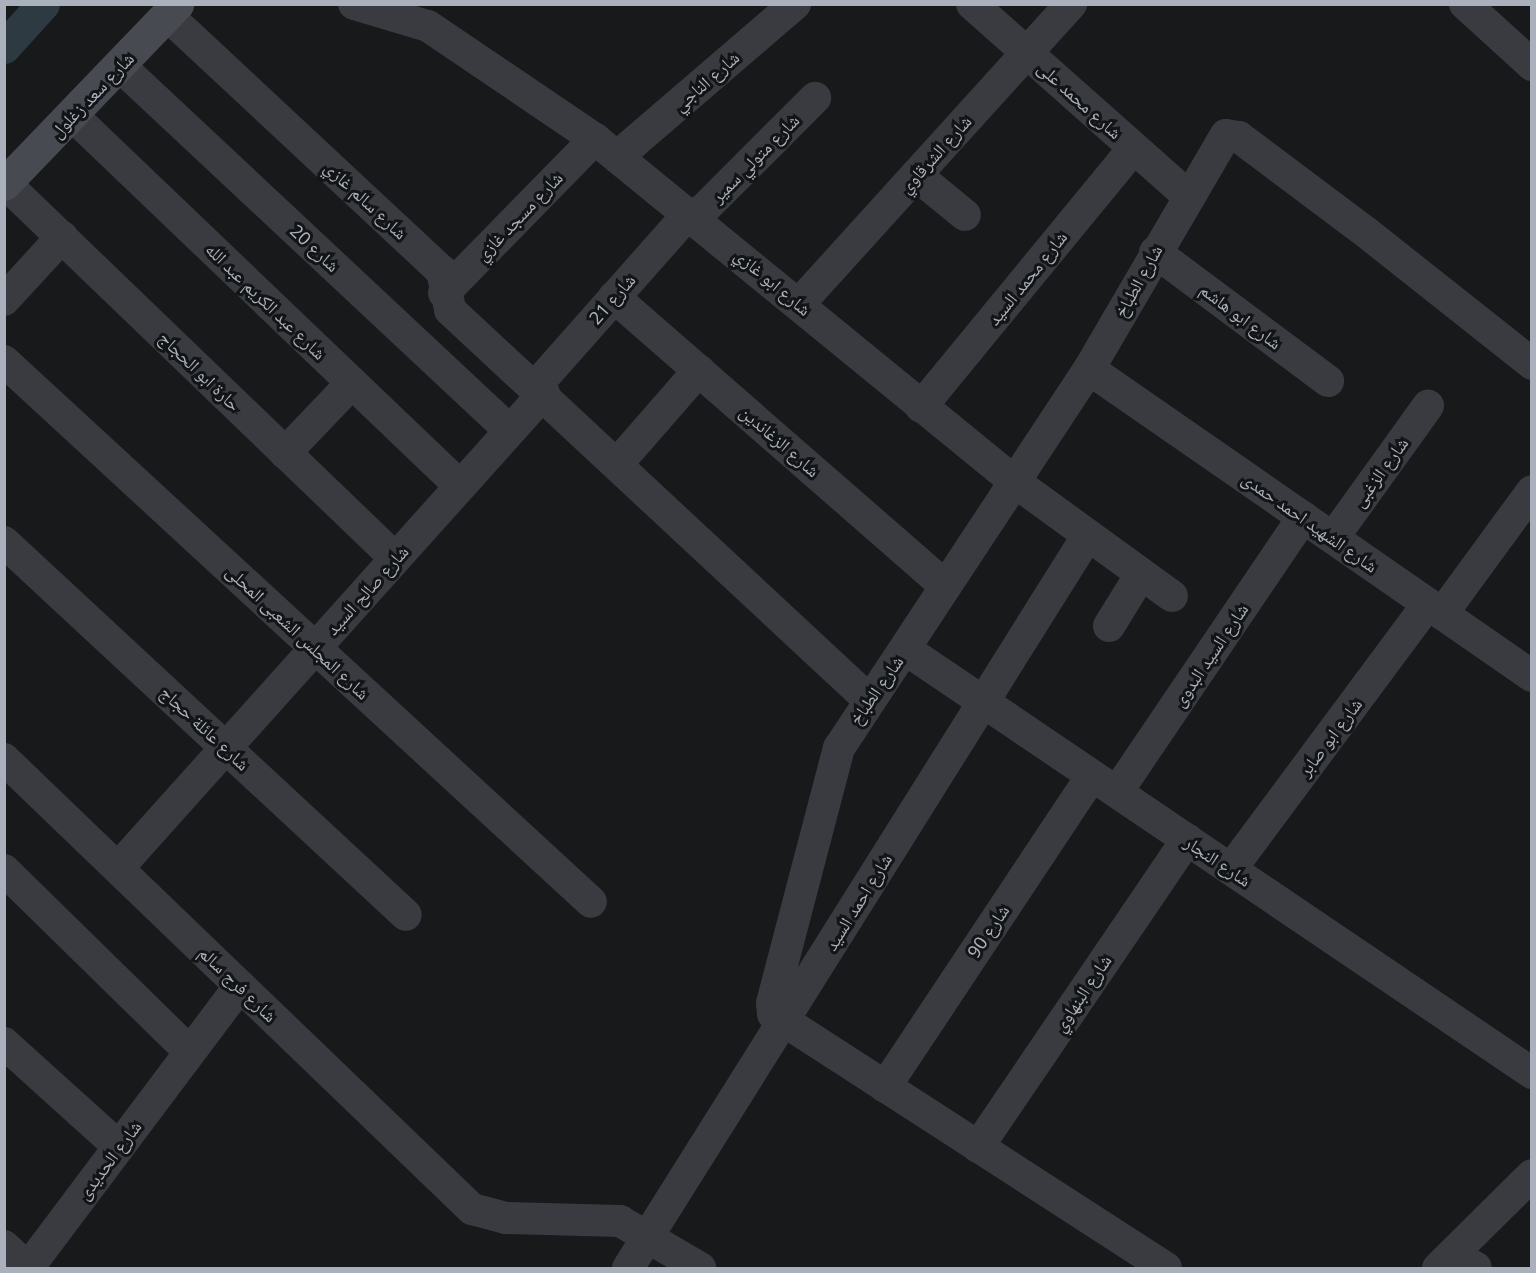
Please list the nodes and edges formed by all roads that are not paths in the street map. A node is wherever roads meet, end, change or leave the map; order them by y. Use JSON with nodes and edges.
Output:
{"nodes":[{"id":1,"x":354,"y":4,"type":"edge"},
{"id":2,"x":795,"y":4,"type":"edge"},
{"id":3,"x":972,"y":4,"type":"edge"},
{"id":4,"x":1071,"y":4,"type":"edge"},
{"id":5,"x":1465,"y":4,"type":"edge"},
{"id":6,"x":172,"y":10,"type":"edge"},
{"id":7,"x":1027,"y":53,"type":"junction"},
{"id":8,"x":1532,"y":65,"type":"edge"},
{"id":9,"x":120,"y":66,"type":"junction"},
{"id":10,"x":815,"y":98,"type":"dead end"},
{"id":11,"x":72,"y":115,"type":"junction"},
{"id":12,"x":606,"y":148,"type":"junction"},
{"id":13,"x":1134,"y":148,"type":"junction"},
{"id":14,"x":916,"y":175,"type":"junction"},
{"id":15,"x":5,"y":183,"type":"edge"},
{"id":16,"x":1187,"y":195,"type":"junction"},
{"id":17,"x":692,"y":215,"type":"junction"},
{"id":18,"x":965,"y":215,"type":"dead end"},
{"id":19,"x":62,"y":237,"type":"junction"},
{"id":20,"x":1155,"y":252,"type":"junction"},
{"id":21,"x":444,"y":293,"type":"junction"},
{"id":22,"x":614,"y":297,"type":"junction"},
{"id":23,"x":4,"y":300,"type":"edge"},
{"id":24,"x":799,"y":304,"type":"junction"},
{"id":25,"x":4,"y":361,"type":"edge"},
{"id":26,"x":1532,"y":364,"type":"edge"},
{"id":27,"x":1089,"y":369,"type":"junction"},
{"id":28,"x":699,"y":370,"type":"junction"},
{"id":29,"x":1328,"y":381,"type":"dead end"},
{"id":30,"x":352,"y":383,"type":"junction"},
{"id":31,"x":540,"y":389,"type":"junction"},
{"id":32,"x":1428,"y":406,"type":"dead end"},
{"id":33,"x":921,"y":407,"type":"junction"},
{"id":34,"x":510,"y":431,"type":"junction"},
{"id":35,"x":285,"y":453,"type":"junction"},
{"id":36,"x":618,"y":463,"type":"junction"},
{"id":37,"x":1015,"y":482,"type":"junction"},
{"id":38,"x":460,"y":486,"type":"junction"},
{"id":39,"x":1532,"y":491,"type":"edge"},
{"id":40,"x":1303,"y":517,"type":"junction"},
{"id":41,"x":1088,"y":535,"type":"junction"},
{"id":42,"x":1333,"y":538,"type":"junction"},
{"id":43,"x":4,"y":542,"type":"edge"},
{"id":44,"x":395,"y":558,"type":"junction"},
{"id":45,"x":1141,"y":574,"type":"junction"},
{"id":46,"x":945,"y":586,"type":"junction"},
{"id":47,"x":1172,"y":596,"type":"dead end"},
{"id":48,"x":1435,"y":609,"type":"junction"},
{"id":49,"x":1109,"y":626,"type":"dead end"},
{"id":50,"x":316,"y":648,"type":"junction"},
{"id":51,"x":905,"y":649,"type":"junction"},
{"id":52,"x":1532,"y":676,"type":"edge"},
{"id":53,"x":868,"y":699,"type":"junction"},
{"id":54,"x":984,"y":702,"type":"junction"},
{"id":55,"x":226,"y":747,"type":"junction"},
{"id":56,"x":4,"y":759,"type":"edge"},
{"id":57,"x":1092,"y":775,"type":"junction"},
{"id":58,"x":1117,"y":792,"type":"junction"},
{"id":59,"x":1187,"y":839,"type":"junction"},
{"id":60,"x":118,"y":868,"type":"junction"},
{"id":61,"x":1231,"y":869,"type":"junction"},
{"id":62,"x":4,"y":870,"type":"edge"},
{"id":63,"x":591,"y":902,"type":"dead end"},
{"id":64,"x":406,"y":915,"type":"dead end"},
{"id":65,"x":240,"y":986,"type":"junction"},
{"id":66,"x":782,"y":1023,"type":"junction"},
{"id":67,"x":4,"y":1043,"type":"edge"},
{"id":68,"x":190,"y":1052,"type":"junction"},
{"id":69,"x":1532,"y":1073,"type":"edge"},
{"id":70,"x":885,"y":1087,"type":"junction"},
{"id":71,"x":118,"y":1147,"type":"junction"},
{"id":72,"x":978,"y":1148,"type":"junction"},
{"id":73,"x":1532,"y":1175,"type":"edge"},
{"id":74,"x":649,"y":1234,"type":"junction"},
{"id":75,"x":4,"y":1246,"type":"edge"},
{"id":76,"x":1456,"y":1264,"type":"edge"},
{"id":77,"x":28,"y":1268,"type":"edge"},
{"id":78,"x":628,"y":1269,"type":"edge"},
{"id":79,"x":700,"y":1269,"type":"edge"},
{"id":80,"x":1166,"y":1269,"type":"edge"}],
"edges":[{"from":1,"to":12,"type":"street","name":"شارع ابو غازي"},
{"from":2,"to":12,"type":"street","name":"شارع الناجي"},
{"from":3,"to":7,"type":"street","name":"شارع محمد على"},
{"from":4,"to":7,"type":"street","name":"شارع الشرقاوي"},
{"from":5,"to":8,"type":"street"},
{"from":6,"to":9,"type":"main road","name":"شارع سعد زغلول"},
{"from":6,"to":21,"type":"street","name":"شارع سالم غازي"},
{"from":7,"to":13,"type":"street","name":"شارع محمد على"},
{"from":7,"to":14,"type":"street","name":"شارع الشرقاوي"},
{"from":9,"to":11,"type":"main road","name":"شارع سعد زغلول"},
{"from":9,"to":34,"type":"street","name":"شارع 20"},
{"from":10,"to":17,"type":"street","name":"شارع متولي سمير"},
{"from":11,"to":15,"type":"main road","name":"شارع سعد زغلول"},
{"from":11,"to":30,"type":"street","name":"شارع عبد الكريم عبد الله"},
{"from":12,"to":17,"type":"street","name":"شارع ابو غازي"},
{"from":12,"to":21,"type":"street","name":"شارع مسجد غازي"},
{"from":13,"to":16,"type":"street","name":"شارع محمد على"},
{"from":13,"to":33,"type":"street","name":"شارع محمد السيد"},
{"from":14,"to":18,"type":"street"},
{"from":14,"to":24,"type":"street","name":"شارع الشرقاوي"},
{"from":15,"to":19,"type":"street","name":"حارة ابو الحجاج"},
{"from":16,"to":20,"type":"street","name":"شارع الطباخ"},
{"from":16,"to":26,"type":"street","name":"شارع الطباخ"},
{"from":17,"to":22,"type":"street","name":"شارع 21"},
{"from":17,"to":24,"type":"street","name":"شارع ابو غازي"},
{"from":19,"to":23,"type":"street"},
{"from":19,"to":35,"type":"street","name":"حارة ابو الحجاج"},
{"from":20,"to":27,"type":"street","name":"شارع الطباخ"},
{"from":20,"to":29,"type":"street","name":"شارع ابو هاشم"},
{"from":21,"to":31,"type":"street","name":"شارع سالم غازي"},
{"from":22,"to":28,"type":"street","name":"شارع الزغاندين"},
{"from":22,"to":31,"type":"street","name":"شارع 21"},
{"from":24,"to":33,"type":"street","name":"شارع ابو غازي"},
{"from":25,"to":50,"type":"street","name":"شارع المجلس الشعبى المحلى"},
{"from":27,"to":37,"type":"street","name":"شارع الطباخ"},
{"from":27,"to":40,"type":"street","name":"شارع الشهيد احمد حمدى"},
{"from":28,"to":36,"type":"street"},
{"from":28,"to":46,"type":"street","name":"شارع الزغاندين"},
{"from":30,"to":35,"type":"street"},
{"from":30,"to":38,"type":"street","name":"شارع عبد الكريم عبد الله"},
{"from":31,"to":34,"type":"street","name":"شارع صالح السيد"},
{"from":31,"to":36,"type":"street","name":"شارع سالم غازي"},
{"from":32,"to":42,"type":"street","name":"شارع الزغبى"},
{"from":33,"to":37,"type":"street","name":"شارع ابو غازي"},
{"from":34,"to":38,"type":"street","name":"شارع صالح السيد"},
{"from":35,"to":44,"type":"street","name":"حارة ابو الحجاج"},
{"from":36,"to":53,"type":"street","name":"شارع سالم غازي"},
{"from":37,"to":41,"type":"street","name":"شارع ابو غازي"},
{"from":37,"to":46,"type":"street","name":"شارع الطباخ"},
{"from":38,"to":44,"type":"street","name":"شارع صالح السيد"},
{"from":39,"to":48,"type":"street","name":"شارع ابو صابر"},
{"from":40,"to":42,"type":"street","name":"شارع الشهيد احمد حمدى"},
{"from":40,"to":58,"type":"street","name":"شارع السيد البدوى"},
{"from":41,"to":45,"type":"street","name":"شارع ابو غازي"},
{"from":41,"to":54,"type":"street","name":"شارع احمد السيد"},
{"from":42,"to":48,"type":"street","name":"شارع الشهيد احمد حمدى"},
{"from":43,"to":55,"type":"street","name":"شارع عائلة حجاج"},
{"from":44,"to":50,"type":"street","name":"شارع صالح السيد"},
{"from":45,"to":47,"type":"street","name":"شارع ابو غازي"},
{"from":45,"to":49,"type":"street"},
{"from":46,"to":51,"type":"street","name":"شارع الطباخ"},
{"from":48,"to":52,"type":"street","name":"شارع الشهيد احمد حمدى"},
{"from":48,"to":61,"type":"street","name":"شارع ابو صابر"},
{"from":50,"to":55,"type":"street","name":"شارع صالح السيد"},
{"from":50,"to":63,"type":"street","name":"شارع المجلس الشعبى المحلى"},
{"from":51,"to":53,"type":"street","name":"شارع الطباخ"},
{"from":51,"to":54,"type":"street","name":"شارع النجار"},
{"from":53,"to":66,"type":"street","name":"شارع الطباخ"},
{"from":54,"to":57,"type":"street","name":"شارع النجار"},
{"from":54,"to":66,"type":"street","name":"شارع احمد السيد"},
{"from":55,"to":60,"type":"street","name":"شارع صالح السيد"},
{"from":55,"to":64,"type":"street","name":"شارع عائلة حجاج"},
{"from":56,"to":60,"type":"street","name":"شارع فرج سالم"},
{"from":57,"to":58,"type":"street","name":"شارع النجار"},
{"from":57,"to":70,"type":"street","name":"شارع 90"},
{"from":58,"to":59,"type":"street","name":"شارع النجار"},
{"from":59,"to":61,"type":"street","name":"شارع النجار"},
{"from":59,"to":72,"type":"street","name":"شارع البنهاوي"},
{"from":60,"to":65,"type":"street","name":"شارع فرج سالم"},
{"from":61,"to":69,"type":"street","name":"شارع النجار"},
{"from":62,"to":68,"type":"street"},
{"from":65,"to":68,"type":"street","name":"شارع الحديدى"},
{"from":65,"to":74,"type":"street","name":"شارع فرج سالم"},
{"from":66,"to":70,"type":"street"},
{"from":66,"to":74,"type":"street","name":"شارع احمد السيد"},
{"from":67,"to":71,"type":"street"},
{"from":68,"to":71,"type":"street","name":"شارع الحديدى"},
{"from":70,"to":72,"type":"street"},
{"from":71,"to":77,"type":"street","name":"شارع الحديدى"},
{"from":72,"to":80,"type":"street"},
{"from":73,"to":76,"type":"street"},
{"from":74,"to":78,"type":"street","name":"شارع احمد السيد"},
{"from":74,"to":79,"type":"street"},
{"from":75,"to":77,"type":"street"}]}
